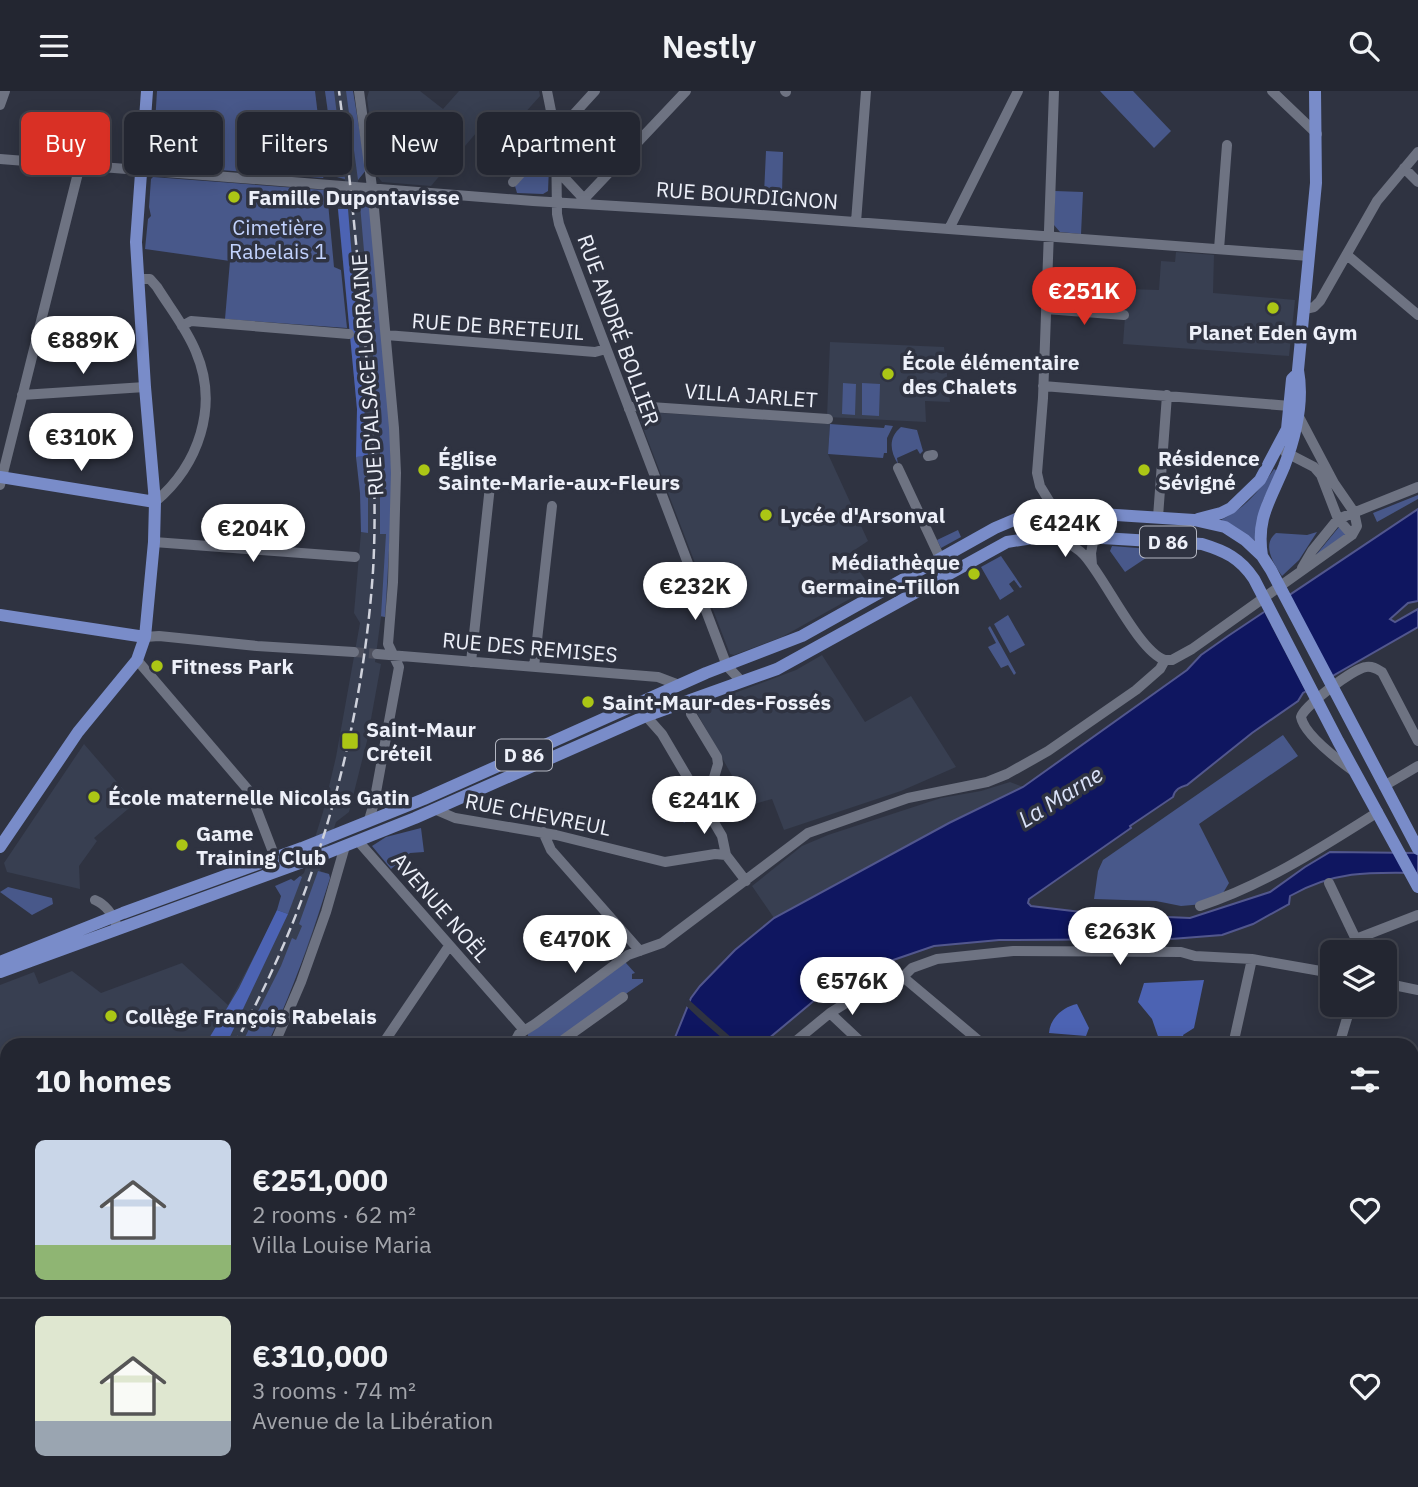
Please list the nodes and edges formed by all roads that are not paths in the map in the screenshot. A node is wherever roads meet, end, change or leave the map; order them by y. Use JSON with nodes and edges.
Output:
{"nodes":[{"id":1,"x":5,"y":91,"type":"edge"},
{"id":2,"x":147,"y":91,"type":"edge"},
{"id":3,"x":359,"y":91,"type":"edge"},
{"id":4,"x":547,"y":91,"type":"edge"},
{"id":5,"x":595,"y":91,"type":"edge"},
{"id":6,"x":686,"y":91,"type":"edge"},
{"id":7,"x":866,"y":91,"type":"edge"},
{"id":8,"x":1018,"y":91,"type":"edge"},
{"id":9,"x":1054,"y":91,"type":"edge"},
{"id":10,"x":1272,"y":91,"type":"edge"},
{"id":11,"x":1315,"y":91,"type":"edge"},
{"id":12,"x":0,"y":105,"type":"edge"},
{"id":13,"x":146,"y":112,"type":"edge"},
{"id":14,"x":551,"y":112,"type":"edge"},
{"id":15,"x":576,"y":112,"type":"edge"},
{"id":16,"x":1317,"y":134,"type":"junction"},
{"id":17,"x":1227,"y":145,"type":"dead end"},
{"id":18,"x":1418,"y":152,"type":"edge"},
{"id":19,"x":0,"y":159,"type":"edge"},
{"id":20,"x":21,"y":161,"type":"edge"},
{"id":21,"x":1404,"y":168,"type":"junction"},
{"id":22,"x":77,"y":175,"type":"edge"},
{"id":23,"x":142,"y":175,"type":"edge"},
{"id":24,"x":210,"y":175,"type":"edge"},
{"id":25,"x":519,"y":175,"type":"edge"},
{"id":26,"x":556,"y":175,"type":"edge"},
{"id":27,"x":561,"y":175,"type":"edge"},
{"id":28,"x":513,"y":182,"type":"dead end"},
{"id":29,"x":1418,"y":182,"type":"edge"},
{"id":30,"x":372,"y":187,"type":"junction"},
{"id":31,"x":584,"y":201,"type":"junction"},
{"id":32,"x":557,"y":203,"type":"junction"},
{"id":33,"x":856,"y":222,"type":"junction"},
{"id":34,"x":949,"y":229,"type":"junction"},
{"id":35,"x":1049,"y":237,"type":"junction"},
{"id":36,"x":1219,"y":249,"type":"junction"},
{"id":37,"x":1346,"y":255,"type":"junction"},
{"id":38,"x":1308,"y":256,"type":"junction"},
{"id":39,"x":138,"y":279,"type":"junction"},
{"id":40,"x":1046,"y":309,"type":"junction"},
{"id":41,"x":1305,"y":309,"type":"junction"},
{"id":42,"x":1124,"y":315,"type":"dead end"},
{"id":43,"x":1418,"y":315,"type":"edge"},
{"id":44,"x":182,"y":326,"type":"junction"},
{"id":45,"x":349,"y":334,"type":"dead end"},
{"id":46,"x":386,"y":335,"type":"junction"},
{"id":47,"x":606,"y":349,"type":"junction"},
{"id":48,"x":1043,"y":386,"type":"junction"},
{"id":49,"x":145,"y":387,"type":"junction"},
{"id":50,"x":22,"y":395,"type":"junction"},
{"id":51,"x":1167,"y":395,"type":"junction"},
{"id":52,"x":629,"y":409,"type":"junction"},
{"id":53,"x":1294,"y":409,"type":"junction"},
{"id":54,"x":828,"y":419,"type":"dead end"},
{"id":55,"x":1284,"y":451,"type":"junction"},
{"id":56,"x":898,"y":468,"type":"dead end"},
{"id":57,"x":1,"y":480,"type":"edge"},
{"id":58,"x":490,"y":486,"type":"dead end"},
{"id":59,"x":1418,"y":487,"type":"edge"},
{"id":60,"x":155,"y":502,"type":"junction"},
{"id":61,"x":552,"y":506,"type":"dead end"},
{"id":62,"x":1071,"y":512,"type":"junction"},
{"id":63,"x":1354,"y":512,"type":"junction"},
{"id":64,"x":1158,"y":517,"type":"junction"},
{"id":65,"x":1338,"y":519,"type":"junction"},
{"id":66,"x":1194,"y":520,"type":"junction"},
{"id":67,"x":1052,"y":535,"type":"junction"},
{"id":68,"x":1352,"y":535,"type":"junction"},
{"id":69,"x":1070,"y":536,"type":"junction"},
{"id":70,"x":1094,"y":537,"type":"junction"},
{"id":71,"x":154,"y":542,"type":"junction"},
{"id":72,"x":1262,"y":556,"type":"junction"},
{"id":73,"x":355,"y":557,"type":"dead end"},
{"id":74,"x":940,"y":558,"type":"junction"},
{"id":75,"x":1092,"y":565,"type":"junction"},
{"id":76,"x":1302,"y":569,"type":"junction"},
{"id":77,"x":0,"y":615,"type":"edge"},
{"id":78,"x":145,"y":637,"type":"junction"},
{"id":79,"x":355,"y":652,"type":"tunnel mouth"},
{"id":80,"x":377,"y":654,"type":"tunnel mouth"},
{"id":81,"x":394,"y":656,"type":"junction"},
{"id":82,"x":137,"y":660,"type":"junction"},
{"id":83,"x":1165,"y":660,"type":"junction"},
{"id":84,"x":471,"y":661,"type":"junction"},
{"id":85,"x":727,"y":666,"type":"junction"},
{"id":86,"x":534,"y":667,"type":"junction"},
{"id":87,"x":742,"y":682,"type":"junction"},
{"id":88,"x":678,"y":685,"type":"junction"},
{"id":89,"x":693,"y":700,"type":"junction"},
{"id":90,"x":646,"y":716,"type":"junction"},
{"id":91,"x":1418,"y":741,"type":"edge"},
{"id":92,"x":1418,"y":766,"type":"edge"},
{"id":93,"x":1355,"y":771,"type":"junction"},
{"id":94,"x":1384,"y":786,"type":"junction"},
{"id":95,"x":705,"y":808,"type":"junction"},
{"id":96,"x":435,"y":809,"type":"junction"},
{"id":97,"x":1378,"y":812,"type":"junction"},
{"id":98,"x":384,"y":814,"type":"junction"},
{"id":99,"x":369,"y":820,"type":"junction"},
{"id":100,"x":356,"y":825,"type":"junction"},
{"id":101,"x":391,"y":828,"type":"junction"},
{"id":102,"x":543,"y":832,"type":"junction"},
{"id":103,"x":358,"y":841,"type":"junction"},
{"id":104,"x":345,"y":846,"type":"junction"},
{"id":105,"x":0,"y":847,"type":"edge"},
{"id":106,"x":1417,"y":847,"type":"edge"},
{"id":107,"x":726,"y":855,"type":"junction"},
{"id":108,"x":275,"y":857,"type":"junction"},
{"id":109,"x":280,"y":871,"type":"junction"},
{"id":110,"x":746,"y":881,"type":"junction"},
{"id":111,"x":1415,"y":881,"type":"edge"},
{"id":112,"x":1329,"y":883,"type":"dead end"},
{"id":113,"x":94,"y":900,"type":"dead end"},
{"id":114,"x":1200,"y":906,"type":"dead end"},
{"id":115,"x":1418,"y":915,"type":"edge"},
{"id":116,"x":116,"y":923,"type":"junction"},
{"id":117,"x":1356,"y":939,"type":"joint"},
{"id":118,"x":449,"y":946,"type":"junction"},
{"id":119,"x":640,"y":951,"type":"junction"},
{"id":120,"x":1252,"y":959,"type":"junction"},
{"id":121,"x":0,"y":963,"type":"edge"},
{"id":122,"x":1320,"y":971,"type":"edge"},
{"id":123,"x":0,"y":972,"type":"edge"},
{"id":124,"x":903,"y":977,"type":"junction"},
{"id":125,"x":1397,"y":986,"type":"edge"},
{"id":126,"x":1418,"y":990,"type":"edge"},
{"id":127,"x":623,"y":997,"type":"dead end"},
{"id":128,"x":830,"y":1013,"type":"junction"},
{"id":129,"x":1347,"y":1017,"type":"edge"},
{"id":130,"x":524,"y":1030,"type":"junction"},
{"id":131,"x":277,"y":1038,"type":"edge"},
{"id":132,"x":387,"y":1038,"type":"edge"},
{"id":133,"x":518,"y":1038,"type":"edge"},
{"id":134,"x":565,"y":1038,"type":"edge"},
{"id":135,"x":800,"y":1038,"type":"edge"},
{"id":136,"x":857,"y":1038,"type":"edge"},
{"id":137,"x":976,"y":1038,"type":"edge"},
{"id":138,"x":1235,"y":1038,"type":"edge"},
{"id":139,"x":1341,"y":1038,"type":"edge"}],
"edges":[{"from":1,"to":12,"type":"street"},
{"from":2,"to":13,"type":"main road"},
{"from":3,"to":30,"type":"street","name":"RUE D'ALSACE LORRAINE"},
{"from":4,"to":14,"type":"street","name":"RUE ANDRÉ BOLLIER"},
{"from":5,"to":15,"type":"street"},
{"from":6,"to":31,"type":"street"},
{"from":7,"to":33,"type":"street"},
{"from":8,"to":34,"type":"street"},
{"from":9,"to":35,"type":"street"},
{"from":10,"to":16,"type":"street"},
{"from":11,"to":16,"type":"main road"},
{"from":16,"to":38,"type":"main road"},
{"from":17,"to":36,"type":"street"},
{"from":18,"to":21,"type":"street"},
{"from":19,"to":20,"type":"street","name":"RUE BOURDIGNON"},
{"from":21,"to":29,"type":"street"},
{"from":21,"to":37,"type":"street"},
{"from":22,"to":50,"type":"street"},
{"from":23,"to":39,"type":"main road"},
{"from":24,"to":30,"type":"street","name":"RUE BOURDIGNON"},
{"from":25,"to":28,"type":"street"},
{"from":26,"to":32,"type":"street","name":"RUE ANDRÉ BOLLIER"},
{"from":27,"to":31,"type":"street"},
{"from":30,"to":32,"type":"street","name":"RUE BOURDIGNON"},
{"from":30,"to":46,"type":"street","name":"RUE D'ALSACE LORRAINE"},
{"from":31,"to":32,"type":"street","name":"RUE BOURDIGNON"},
{"from":31,"to":33,"type":"street","name":"RUE BOURDIGNON"},
{"from":32,"to":47,"type":"street","name":"RUE ANDRÉ BOLLIER"},
{"from":33,"to":34,"type":"street","name":"RUE BOURDIGNON"},
{"from":34,"to":35,"type":"street","name":"RUE BOURDIGNON"},
{"from":35,"to":36,"type":"street","name":"RUE BOURDIGNON"},
{"from":35,"to":40,"type":"street"},
{"from":36,"to":38,"type":"street","name":"RUE BOURDIGNON"},
{"from":37,"to":41,"type":"street"},
{"from":37,"to":43,"type":"street"},
{"from":38,"to":41,"type":"main road"},
{"from":39,"to":44,"type":"street"},
{"from":39,"to":49,"type":"main road"},
{"from":40,"to":42,"type":"street"},
{"from":40,"to":48,"type":"street"},
{"from":41,"to":53,"type":"main road"},
{"from":44,"to":45,"type":"street"},
{"from":44,"to":60,"type":"street"},
{"from":46,"to":47,"type":"street","name":"RUE DE BRETEUIL"},
{"from":46,"to":81,"type":"street","name":"RUE D'ALSACE LORRAINE"},
{"from":47,"to":52,"type":"street","name":"RUE ANDRÉ BOLLIER"},
{"from":48,"to":51,"type":"street"},
{"from":48,"to":62,"type":"street"},
{"from":49,"to":50,"type":"street"},
{"from":49,"to":60,"type":"main road"},
{"from":50,"to":57,"type":"street"},
{"from":51,"to":53,"type":"street"},
{"from":51,"to":64,"type":"street"},
{"from":52,"to":54,"type":"street","name":"VILLA JARLET"},
{"from":52,"to":85,"type":"street","name":"RUE ANDRÉ BOLLIER"},
{"from":53,"to":55,"type":"main road"},
{"from":53,"to":63,"type":"street"},
{"from":55,"to":65,"type":"street"},
{"from":55,"to":66,"type":"main road"},
{"from":55,"to":72,"type":"main road"},
{"from":56,"to":74,"type":"street"},
{"from":57,"to":60,"type":"main road"},
{"from":58,"to":84,"type":"street"},
{"from":59,"to":63,"type":"street"},
{"from":60,"to":71,"type":"main road"},
{"from":61,"to":86,"type":"street"},
{"from":62,"to":64,"type":"main road","number":"D 86"},
{"from":62,"to":69,"type":"street"},
{"from":62,"to":70,"type":"street"},
{"from":62,"to":74,"type":"main road","number":"D 86"},
{"from":63,"to":65,"type":"street"},
{"from":63,"to":68,"type":"street"},
{"from":64,"to":66,"type":"main road","number":"D 86"},
{"from":65,"to":68,"type":"street"},
{"from":65,"to":76,"type":"street"},
{"from":66,"to":72,"type":"main road","number":"D 86"},
{"from":67,"to":69,"type":"main road","number":"D 86"},
{"from":67,"to":75,"type":"street"},
{"from":67,"to":87,"type":"main road","number":"D 86"},
{"from":68,"to":76,"type":"street"},
{"from":69,"to":70,"type":"main road","number":"D 86"},
{"from":70,"to":75,"type":"street"},
{"from":70,"to":93,"type":"main road","number":"D 86"},
{"from":71,"to":73,"type":"street"},
{"from":71,"to":78,"type":"main road"},
{"from":72,"to":94,"type":"main road","number":"D 86"},
{"from":74,"to":85,"type":"main road","number":"D 86"},
{"from":75,"to":83,"type":"street"},
{"from":76,"to":83,"type":"street"},
{"from":77,"to":78,"type":"main road"},
{"from":78,"to":79,"type":"street"},
{"from":78,"to":82,"type":"main road"},
{"from":80,"to":81,"type":"street","name":"RUE DES REMISES"},
{"from":81,"to":84,"type":"street","name":"RUE DES REMISES"},
{"from":81,"to":99,"type":"street","name":"RUE D'ALSACE LORRAINE"},
{"from":82,"to":105,"type":"main road"},
{"from":82,"to":108,"type":"street"},
{"from":83,"to":110,"type":"street"},
{"from":84,"to":86,"type":"street","name":"RUE DES REMISES"},
{"from":85,"to":87,"type":"street"},
{"from":85,"to":88,"type":"main road","number":"D 86"},
{"from":86,"to":88,"type":"street","name":"RUE DES REMISES"},
{"from":87,"to":89,"type":"main road","number":"D 86"},
{"from":88,"to":98,"type":"main road","number":"D 86"},
{"from":89,"to":90,"type":"main road","number":"D 86"},
{"from":89,"to":95,"type":"street"},
{"from":90,"to":95,"type":"street"},
{"from":90,"to":96,"type":"main road","number":"D 86"},
{"from":91,"to":93,"type":"street"},
{"from":92,"to":94,"type":"street"},
{"from":93,"to":97,"type":"main road","number":"D 86"},
{"from":94,"to":106,"type":"main road","number":"D 86"},
{"from":95,"to":107,"type":"street"},
{"from":96,"to":101,"type":"main road","number":"D 86"},
{"from":96,"to":102,"type":"street","name":"RUE CHEVREUL"},
{"from":97,"to":111,"type":"main road","number":"D 86"},
{"from":97,"to":114,"type":"street"},
{"from":98,"to":99,"type":"main road","number":"D 86"},
{"from":98,"to":101,"type":"main road"},
{"from":99,"to":100,"type":"main road","number":"D 86"},
{"from":99,"to":103,"type":"main road"},
{"from":100,"to":104,"type":"main road"},
{"from":100,"to":108,"type":"main road","number":"D 86"},
{"from":101,"to":103,"type":"main road","number":"D 86"},
{"from":102,"to":107,"type":"street","name":"RUE CHEVREUL"},
{"from":102,"to":119,"type":"street"},
{"from":103,"to":104,"type":"main road","number":"D 86"},
{"from":103,"to":118,"type":"street","name":"AVENUE NOËL"},
{"from":104,"to":109,"type":"main road","number":"D 86"},
{"from":104,"to":131,"type":"street"},
{"from":107,"to":110,"type":"street"},
{"from":108,"to":109,"type":"street"},
{"from":108,"to":116,"type":"main road","number":"D 86"},
{"from":109,"to":116,"type":"main road","number":"D 86"},
{"from":110,"to":119,"type":"street"},
{"from":112,"to":117,"type":"street"},
{"from":113,"to":116,"type":"street"},
{"from":115,"to":117,"type":"street"},
{"from":116,"to":121,"type":"main road","number":"D 86"},
{"from":116,"to":123,"type":"main road","number":"D 86"},
{"from":118,"to":130,"type":"street","name":"AVENUE NOËL"},
{"from":118,"to":132,"type":"street"},
{"from":119,"to":130,"type":"street"},
{"from":120,"to":122,"type":"street"},
{"from":120,"to":124,"type":"street"},
{"from":120,"to":138,"type":"street"},
{"from":124,"to":128,"type":"street"},
{"from":124,"to":137,"type":"street"},
{"from":125,"to":126,"type":"street"},
{"from":127,"to":134,"type":"street"},
{"from":128,"to":135,"type":"street"},
{"from":128,"to":136,"type":"street"},
{"from":129,"to":139,"type":"street"},
{"from":130,"to":133,"type":"street"}]}
